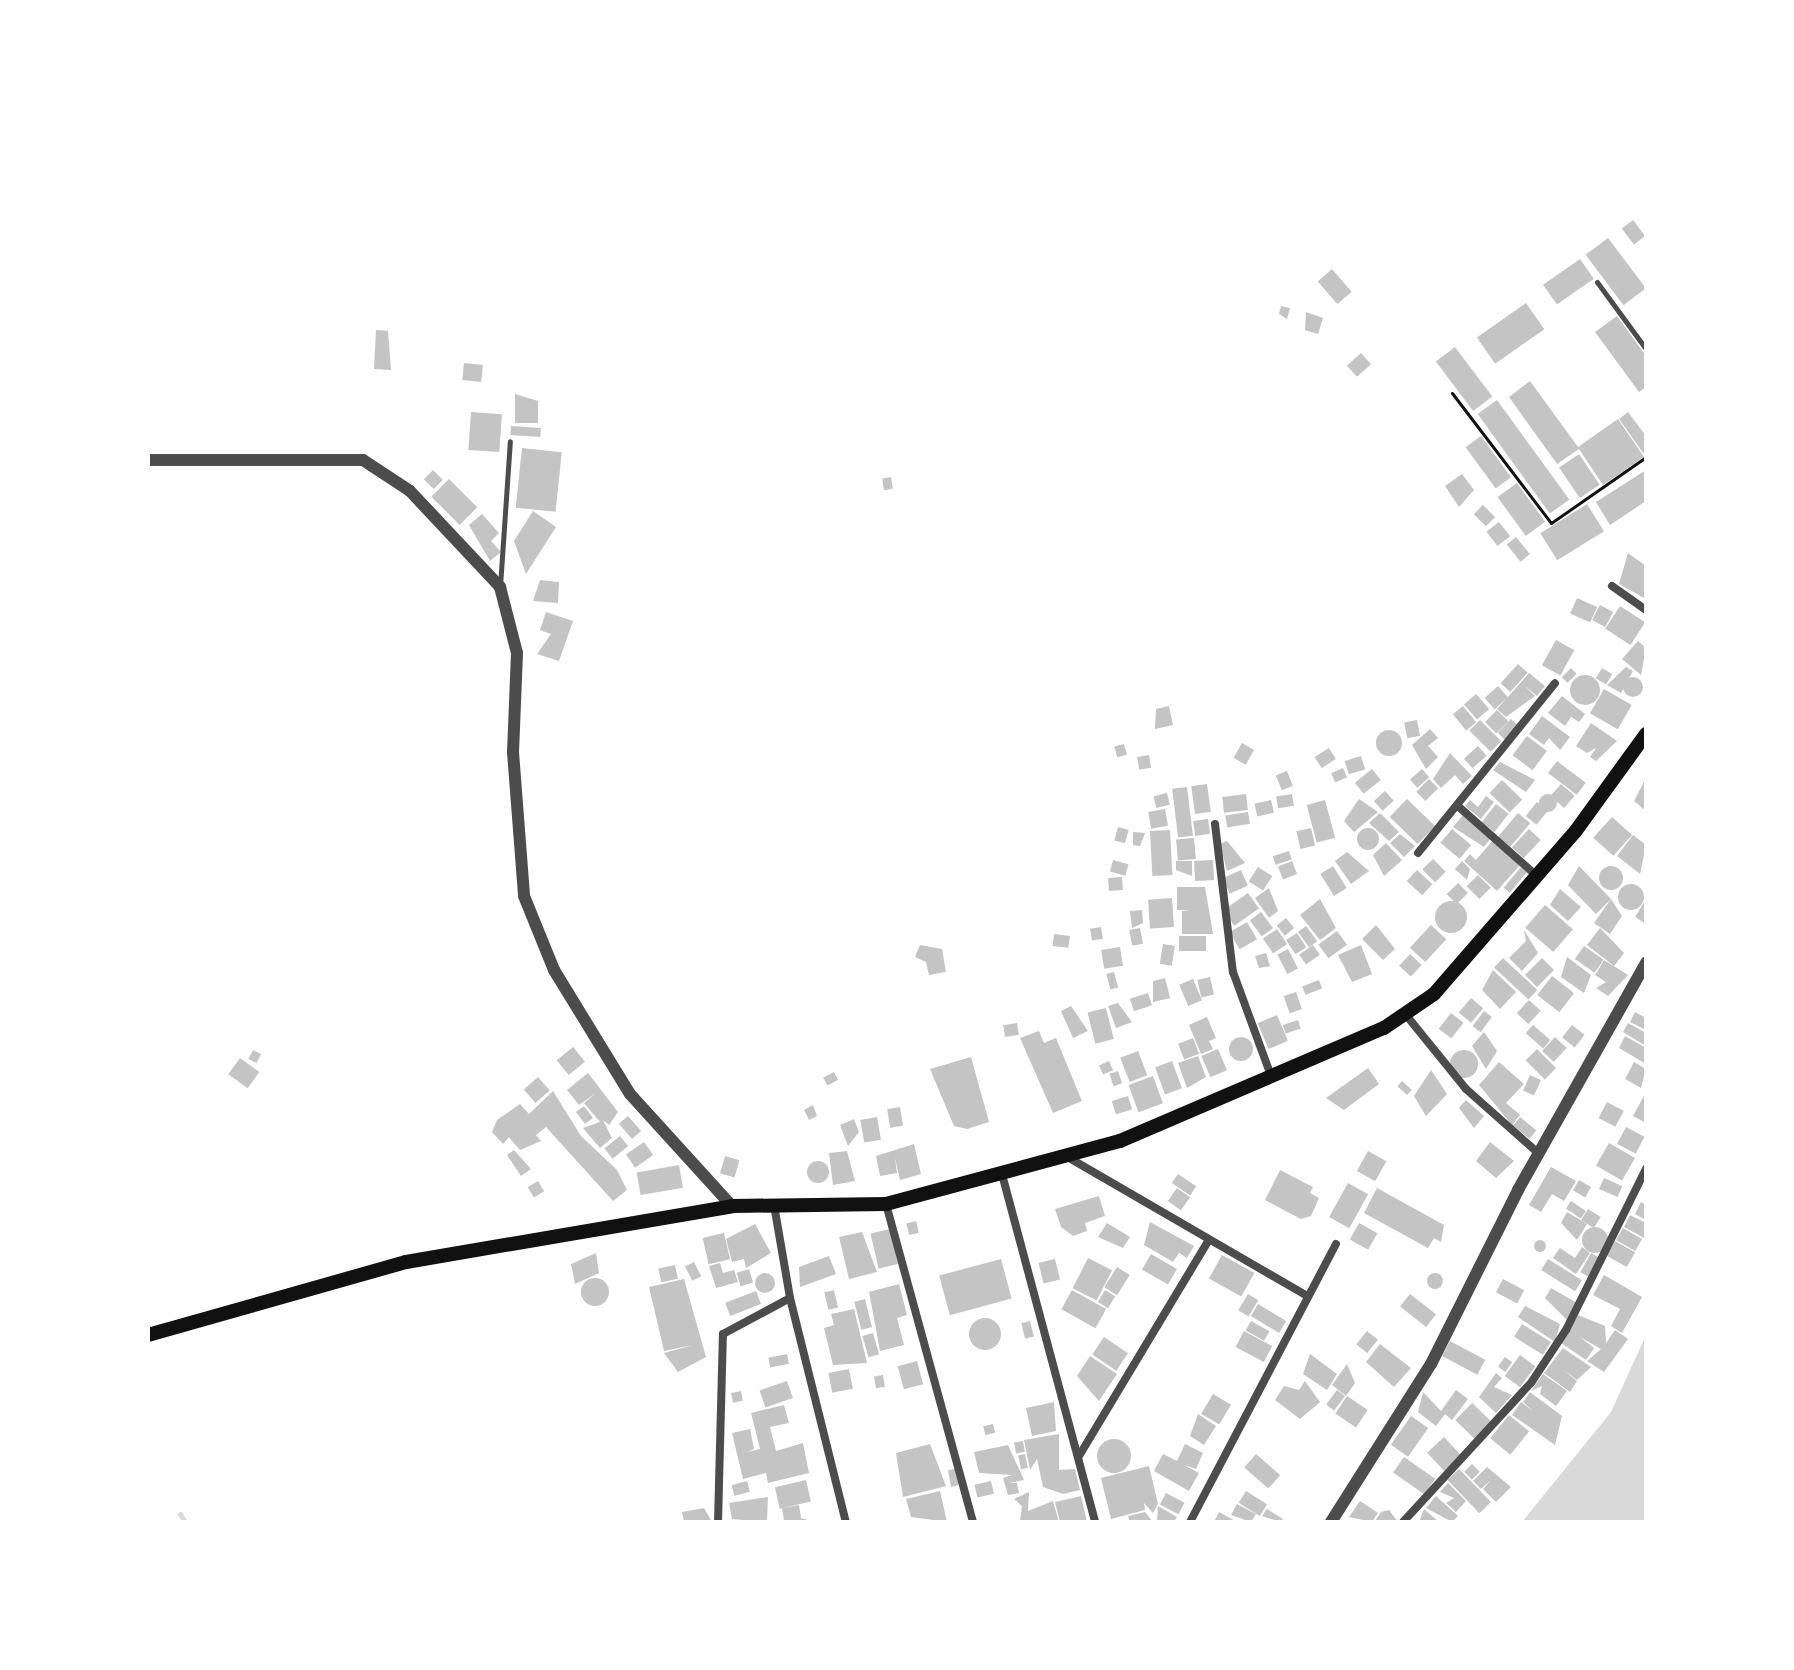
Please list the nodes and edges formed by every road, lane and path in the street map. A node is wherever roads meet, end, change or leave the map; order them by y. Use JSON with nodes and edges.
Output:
{"nodes":[{"id":1,"x":1597,"y":282,"type":"dead end"},
{"id":2,"x":1646,"y":349,"type":"edge"},
{"id":3,"x":1452,"y":393,"type":"dead end"},
{"id":4,"x":510,"y":441,"type":"dead end"},
{"id":5,"x":1646,"y":457,"type":"edge"},
{"id":6,"x":148,"y":460,"type":"edge"},
{"id":7,"x":1612,"y":586,"type":"dead end"},
{"id":8,"x":500,"y":587,"type":"junction"},
{"id":9,"x":1646,"y":610,"type":"edge"},
{"id":10,"x":1555,"y":683,"type":"dead end"},
{"id":11,"x":1646,"y":734,"type":"edge"},
{"id":12,"x":1459,"y":807,"type":"junction"},
{"id":13,"x":1215,"y":824,"type":"dead end"},
{"id":14,"x":1418,"y":853,"type":"dead end"},
{"id":15,"x":1538,"y":877,"type":"junction"},
{"id":16,"x":1646,"y":963,"type":"edge"},
{"id":17,"x":1406,"y":1015,"type":"junction"},
{"id":18,"x":1271,"y":1076,"type":"junction"},
{"id":19,"x":1538,"y":1153,"type":"junction"},
{"id":20,"x":1071,"y":1159,"type":"junction"},
{"id":21,"x":1646,"y":1169,"type":"edge"},
{"id":22,"x":1003,"y":1178,"type":"junction"},
{"id":23,"x":774,"y":1204,"type":"junction"},
{"id":24,"x":886,"y":1204,"type":"junction"},
{"id":25,"x":732,"y":1206,"type":"junction"},
{"id":26,"x":1208,"y":1241,"type":"junction"},
{"id":27,"x":1336,"y":1244,"type":"dead end"},
{"id":28,"x":1307,"y":1296,"type":"junction"},
{"id":29,"x":790,"y":1298,"type":"junction"},
{"id":30,"x":148,"y":1335,"type":"edge"},
{"id":31,"x":1079,"y":1456,"type":"junction"},
{"id":32,"x":718,"y":1522,"type":"edge"},
{"id":33,"x":846,"y":1522,"type":"edge"},
{"id":34,"x":973,"y":1522,"type":"edge"},
{"id":35,"x":1095,"y":1522,"type":"edge"},
{"id":36,"x":1190,"y":1522,"type":"edge"},
{"id":37,"x":1331,"y":1522,"type":"edge"},
{"id":38,"x":1403,"y":1522,"type":"edge"}],
"edges":[{"from":1,"to":2,"type":"lane"},
{"from":3,"to":5,"type":"path"},
{"from":4,"to":8,"type":"lane"},
{"from":6,"to":8,"type":"street"},
{"from":7,"to":9,"type":"street"},
{"from":8,"to":25,"type":"street"},
{"from":10,"to":12,"type":"street"},
{"from":11,"to":15,"type":"main road"},
{"from":12,"to":14,"type":"street"},
{"from":12,"to":15,"type":"street"},
{"from":13,"to":18,"type":"street"},
{"from":15,"to":17,"type":"main road"},
{"from":16,"to":19,"type":"street"},
{"from":17,"to":18,"type":"main road"},
{"from":17,"to":19,"type":"street"},
{"from":18,"to":20,"type":"main road"},
{"from":19,"to":37,"type":"street"},
{"from":20,"to":22,"type":"main road"},
{"from":20,"to":26,"type":"street"},
{"from":21,"to":38,"type":"street"},
{"from":22,"to":24,"type":"main road"},
{"from":22,"to":31,"type":"street"},
{"from":23,"to":24,"type":"main road"},
{"from":23,"to":25,"type":"main road"},
{"from":23,"to":29,"type":"street"},
{"from":24,"to":34,"type":"street"},
{"from":25,"to":30,"type":"main road"},
{"from":26,"to":28,"type":"street"},
{"from":26,"to":31,"type":"street"},
{"from":27,"to":28,"type":"street"},
{"from":28,"to":36,"type":"street"},
{"from":29,"to":32,"type":"street"},
{"from":29,"to":33,"type":"street"},
{"from":31,"to":35,"type":"street"}]}
